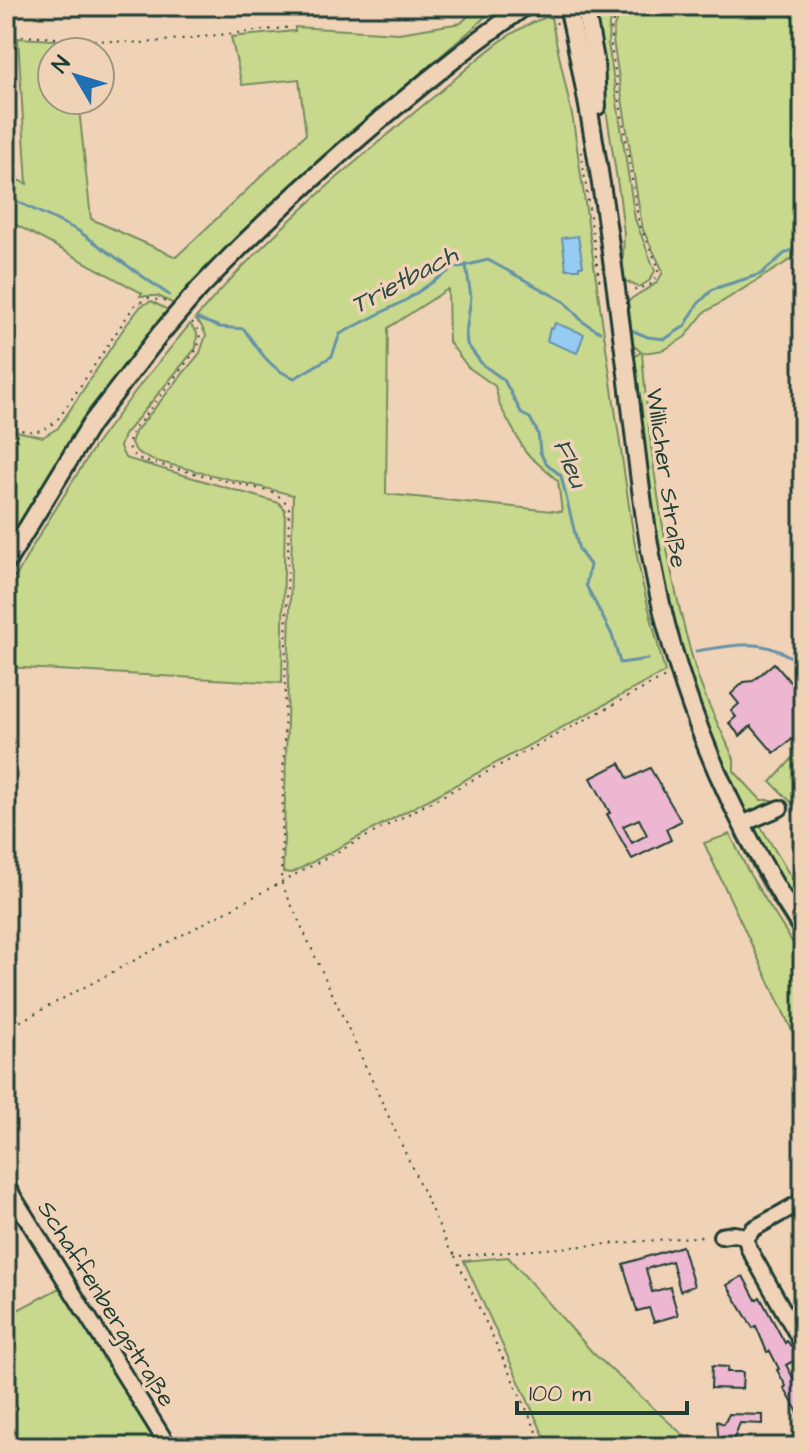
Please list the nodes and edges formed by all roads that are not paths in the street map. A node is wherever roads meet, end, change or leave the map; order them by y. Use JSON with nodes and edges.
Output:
{"nodes":[{"id":1,"x":505,"y":6,"type":"edge"},
{"id":2,"x":568,"y":6,"type":"edge"},
{"id":3,"x":585,"y":6,"type":"edge"},
{"id":4,"x":528,"y":12,"type":"edge"},
{"id":5,"x":459,"y":54,"type":"junction"},
{"id":6,"x":594,"y":128,"type":"junction"},
{"id":7,"x":6,"y":563,"type":"edge"},
{"id":8,"x":780,"y":808,"type":"dead end"},
{"id":9,"x":742,"y":824,"type":"junction"},
{"id":10,"x":803,"y":930,"type":"edge"},
{"id":11,"x":6,"y":1185,"type":"edge"},
{"id":12,"x":803,"y":1201,"type":"edge"},
{"id":13,"x":721,"y":1236,"type":"road end"},
{"id":14,"x":746,"y":1236,"type":"junction"},
{"id":15,"x":803,"y":1345,"type":"edge"},
{"id":16,"x":161,"y":1445,"type":"edge"}],
"edges":[{"from":1,"to":5,"type":"main road"},
{"from":2,"to":6,"type":"main road","name":"Willicher Straße"},
{"from":3,"to":6,"type":"main road"},
{"from":4,"to":5,"type":"main road"},
{"from":5,"to":7,"type":"main road","bridge":true},
{"from":6,"to":9,"type":"main road","name":"Willicher Straße"},
{"from":8,"to":9,"type":"street"},
{"from":9,"to":10,"type":"main road","name":"Willicher Straße"},
{"from":11,"to":16,"type":"street","name":"Schaffenbergstraße"},
{"from":12,"to":14,"type":"street"},
{"from":13,"to":14,"type":"street"},
{"from":14,"to":15,"type":"street"}]}
